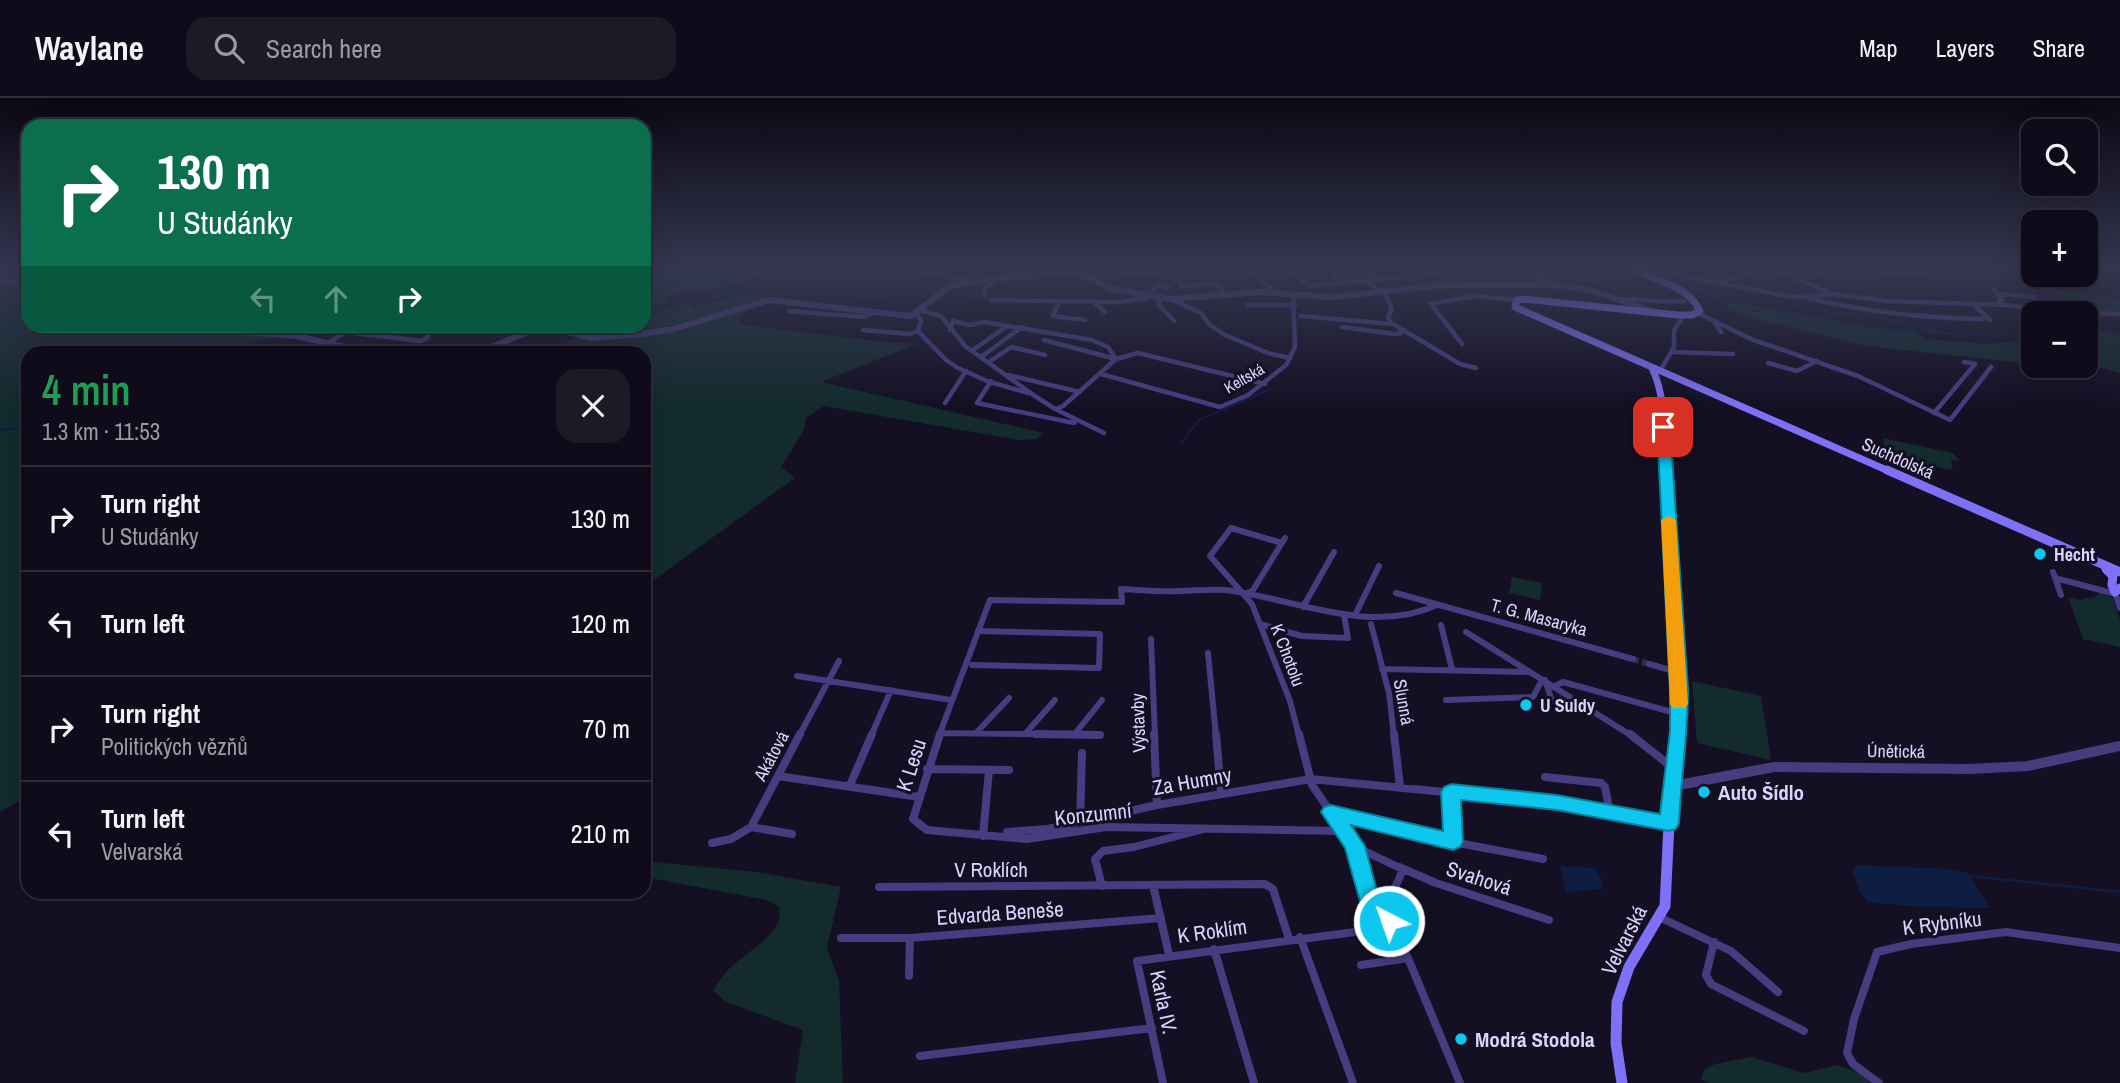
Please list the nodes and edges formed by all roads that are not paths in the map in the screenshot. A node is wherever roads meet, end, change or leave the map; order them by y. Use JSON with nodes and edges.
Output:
{"nodes":[{"id":1,"x":714,"y":316,"type":"edge"},
{"id":2,"x":919,"y":316,"type":"edge"},
{"id":3,"x":940,"y":316,"type":"edge"},
{"id":4,"x":1053,"y":316,"type":"edge"},
{"id":5,"x":1169,"y":316,"type":"edge"},
{"id":6,"x":1203,"y":316,"type":"edge"},
{"id":7,"x":1295,"y":316,"type":"edge"},
{"id":8,"x":1301,"y":316,"type":"dead end"},
{"id":9,"x":1389,"y":316,"type":"edge"},
{"id":10,"x":1440,"y":316,"type":"edge"},
{"id":11,"x":1533,"y":316,"type":"edge"},
{"id":12,"x":1681,"y":316,"type":"edge"},
{"id":13,"x":1704,"y":316,"type":"edge"},
{"id":14,"x":1912,"y":316,"type":"edge"},
{"id":15,"x":1983,"y":316,"type":"edge"},
{"id":16,"x":1085,"y":320,"type":"dead end"},
{"id":17,"x":1174,"y":321,"type":"dead end"},
{"id":18,"x":1717,"y":322,"type":"junction"},
{"id":19,"x":1392,"y":324,"type":"junction"},
{"id":20,"x":1007,"y":326,"type":"junction"},
{"id":21,"x":1021,"y":327,"type":"junction"},
{"id":22,"x":1342,"y":327,"type":"dead end"},
{"id":23,"x":1400,"y":328,"type":"junction"},
{"id":24,"x":863,"y":330,"type":"dead end"},
{"id":25,"x":950,"y":330,"type":"junction"},
{"id":26,"x":918,"y":331,"type":"junction"},
{"id":27,"x":1721,"y":332,"type":"dead end"},
{"id":28,"x":263,"y":333,"type":"edge"},
{"id":29,"x":343,"y":333,"type":"edge"},
{"id":30,"x":353,"y":333,"type":"edge"},
{"id":31,"x":429,"y":333,"type":"edge"},
{"id":32,"x":524,"y":333,"type":"edge"},
{"id":33,"x":570,"y":333,"type":"edge"},
{"id":34,"x":647,"y":333,"type":"edge"},
{"id":35,"x":651,"y":333,"type":"edge"},
{"id":36,"x":1044,"y":340,"type":"dead end"},
{"id":37,"x":328,"y":343,"type":"junction"},
{"id":38,"x":1462,"y":344,"type":"dead end"},
{"id":39,"x":341,"y":346,"type":"edge"},
{"id":40,"x":494,"y":346,"type":"edge"},
{"id":41,"x":973,"y":350,"type":"junction"},
{"id":42,"x":1673,"y":352,"type":"junction"},
{"id":43,"x":1733,"y":354,"type":"dead end"},
{"id":44,"x":1045,"y":355,"type":"dead end"},
{"id":45,"x":981,"y":356,"type":"junction"},
{"id":46,"x":1290,"y":358,"type":"junction"},
{"id":47,"x":1116,"y":359,"type":"junction"},
{"id":48,"x":1816,"y":361,"type":"junction"},
{"id":49,"x":989,"y":362,"type":"junction"},
{"id":50,"x":1768,"y":362,"type":"dead end"},
{"id":51,"x":1964,"y":362,"type":"dead end"},
{"id":52,"x":1992,"y":367,"type":"dead end"},
{"id":53,"x":1476,"y":368,"type":"dead end"},
{"id":54,"x":1658,"y":370,"type":"junction"},
{"id":55,"x":966,"y":371,"type":"junction"},
{"id":56,"x":1101,"y":374,"type":"junction"},
{"id":57,"x":1006,"y":375,"type":"junction"},
{"id":58,"x":991,"y":381,"type":"junction"},
{"id":59,"x":1265,"y":384,"type":"junction"},
{"id":60,"x":1080,"y":392,"type":"junction"},
{"id":61,"x":1032,"y":394,"type":"junction"},
{"id":62,"x":945,"y":403,"type":"dead end"},
{"id":63,"x":1055,"y":410,"type":"junction"},
{"id":64,"x":1934,"y":413,"type":"junction"},
{"id":65,"x":1076,"y":422,"type":"junction"},
{"id":66,"x":1104,"y":433,"type":"dead end"},
{"id":67,"x":2061,"y":546,"type":"joint"},
{"id":68,"x":1334,"y":552,"type":"dead end"},
{"id":69,"x":1379,"y":566,"type":"dead end"},
{"id":70,"x":2118,"y":584,"type":"edge"},
{"id":71,"x":1396,"y":593,"type":"dead end"},
{"id":72,"x":1246,"y":594,"type":"junction"},
{"id":73,"x":2061,"y":595,"type":"dead end"},
{"id":74,"x":1437,"y":605,"type":"junction"},
{"id":75,"x":1303,"y":607,"type":"junction"},
{"id":76,"x":2120,"y":608,"type":"edge"},
{"id":77,"x":1344,"y":614,"type":"junction"},
{"id":78,"x":1355,"y":615,"type":"junction"},
{"id":79,"x":1260,"y":624,"type":"junction"},
{"id":80,"x":1371,"y":624,"type":"dead end"},
{"id":81,"x":1441,"y":625,"type":"dead end"},
{"id":82,"x":978,"y":631,"type":"junction"},
{"id":83,"x":1466,"y":632,"type":"dead end"},
{"id":84,"x":1151,"y":639,"type":"dead end"},
{"id":85,"x":1208,"y":653,"type":"dead end"},
{"id":86,"x":1633,"y":659,"type":"tunnel mouth"},
{"id":87,"x":839,"y":661,"type":"dead end"},
{"id":88,"x":1649,"y":664,"type":"tunnel mouth"},
{"id":89,"x":972,"y":665,"type":"dead end"},
{"id":90,"x":1382,"y":669,"type":"junction"},
{"id":91,"x":1452,"y":669,"type":"junction"},
{"id":92,"x":1530,"y":672,"type":"junction"},
{"id":93,"x":1677,"y":672,"type":"junction"},
{"id":94,"x":797,"y":676,"type":"dead end"},
{"id":95,"x":1545,"y":680,"type":"junction"},
{"id":96,"x":829,"y":682,"type":"junction"},
{"id":97,"x":1552,"y":687,"type":"junction"},
{"id":98,"x":891,"y":690,"type":"junction"},
{"id":99,"x":1009,"y":698,"type":"dead end"},
{"id":100,"x":951,"y":700,"type":"junction"},
{"id":101,"x":1055,"y":700,"type":"dead end"},
{"id":102,"x":1102,"y":700,"type":"dead end"},
{"id":103,"x":1446,"y":700,"type":"dead end"},
{"id":104,"x":1552,"y":701,"type":"dead end"},
{"id":105,"x":1679,"y":714,"type":"junction"},
{"id":106,"x":977,"y":732,"type":"junction"},
{"id":107,"x":940,"y":733,"type":"junction"},
{"id":108,"x":1025,"y":734,"type":"junction"},
{"id":109,"x":1074,"y":735,"type":"junction"},
{"id":110,"x":1100,"y":735,"type":"dead end"},
{"id":111,"x":2120,"y":746,"type":"edge"},
{"id":112,"x":1082,"y":753,"type":"dead end"},
{"id":113,"x":1673,"y":768,"type":"junction"},
{"id":114,"x":927,"y":769,"type":"junction"},
{"id":115,"x":989,"y":770,"type":"junction"},
{"id":116,"x":1009,"y":770,"type":"dead end"},
{"id":117,"x":778,"y":776,"type":"junction"},
{"id":118,"x":1545,"y":777,"type":"dead end"},
{"id":119,"x":1311,"y":779,"type":"junction"},
{"id":120,"x":1671,"y":783,"type":"junction"},
{"id":121,"x":850,"y":785,"type":"junction"},
{"id":122,"x":1400,"y":787,"type":"junction"},
{"id":123,"x":1451,"y":792,"type":"junction"},
{"id":124,"x":1221,"y":793,"type":"junction"},
{"id":125,"x":919,"y":797,"type":"junction"},
{"id":126,"x":1157,"y":805,"type":"junction"},
{"id":127,"x":1133,"y":810,"type":"junction"},
{"id":128,"x":1331,"y":812,"type":"junction"},
{"id":129,"x":1610,"y":813,"type":"junction"},
{"id":130,"x":1080,"y":822,"type":"junction"},
{"id":131,"x":1669,"y":823,"type":"junction"},
{"id":132,"x":1132,"y":826,"type":"junction"},
{"id":133,"x":751,"y":827,"type":"junction"},
{"id":134,"x":1212,"y":827,"type":"junction"},
{"id":135,"x":1062,"y":830,"type":"junction"},
{"id":136,"x":1345,"y":831,"type":"junction"},
{"id":137,"x":1007,"y":832,"type":"dead end"},
{"id":138,"x":792,"y":834,"type":"dead end"},
{"id":139,"x":983,"y":835,"type":"junction"},
{"id":140,"x":1019,"y":839,"type":"joint"},
{"id":141,"x":1453,"y":842,"type":"junction"},
{"id":142,"x":712,"y":843,"type":"dead end"},
{"id":143,"x":1354,"y":846,"type":"junction"},
{"id":144,"x":1542,"y":859,"type":"dead end"},
{"id":145,"x":1399,"y":867,"type":"junction"},
{"id":146,"x":1153,"y":885,"type":"junction"},
{"id":147,"x":1102,"y":886,"type":"junction"},
{"id":148,"x":879,"y":887,"type":"dead end"},
{"id":149,"x":1161,"y":918,"type":"junction"},
{"id":150,"x":1661,"y":918,"type":"junction"},
{"id":151,"x":1549,"y":920,"type":"dead end"},
{"id":152,"x":1389,"y":921,"type":"junction"},
{"id":153,"x":1300,"y":937,"type":"junction"},
{"id":154,"x":841,"y":938,"type":"dead end"},
{"id":155,"x":910,"y":938,"type":"junction"},
{"id":156,"x":1289,"y":939,"type":"junction"},
{"id":157,"x":1714,"y":942,"type":"junction"},
{"id":158,"x":2120,"y":948,"type":"edge"},
{"id":159,"x":1214,"y":949,"type":"junction"},
{"id":160,"x":1168,"y":955,"type":"junction"},
{"id":161,"x":1408,"y":958,"type":"junction"},
{"id":162,"x":1361,"y":965,"type":"dead end"},
{"id":163,"x":909,"y":976,"type":"dead end"},
{"id":164,"x":1778,"y":992,"type":"dead end"},
{"id":165,"x":1152,"y":1028,"type":"junction"},
{"id":166,"x":1804,"y":1031,"type":"dead end"},
{"id":167,"x":920,"y":1056,"type":"dead end"},
{"id":168,"x":1163,"y":1083,"type":"edge"},
{"id":169,"x":1254,"y":1083,"type":"edge"},
{"id":170,"x":1353,"y":1083,"type":"edge"},
{"id":171,"x":1460,"y":1083,"type":"edge"},
{"id":172,"x":1622,"y":1083,"type":"edge"},
{"id":173,"x":1879,"y":1083,"type":"edge"}],
"edges":[{"from":1,"to":35,"type":"street"},
{"from":2,"to":26,"type":"street"},
{"from":3,"to":25,"type":"street"},
{"from":4,"to":16,"type":"street"},
{"from":5,"to":17,"type":"street"},
{"from":6,"to":46,"type":"street"},
{"from":7,"to":46,"type":"street"},
{"from":8,"to":19,"type":"street"},
{"from":9,"to":19,"type":"street"},
{"from":10,"to":38,"type":"street"},
{"from":11,"to":54,"type":"main road","name":"Suchdolská"},
{"from":12,"to":42,"type":"street"},
{"from":13,"to":18,"type":"street"},
{"from":14,"to":15,"type":"street"},
{"from":18,"to":27,"type":"street"},
{"from":18,"to":48,"type":"street"},
{"from":19,"to":23,"type":"street"},
{"from":20,"to":21,"type":"street"},
{"from":20,"to":25,"type":"street"},
{"from":20,"to":41,"type":"street"},
{"from":21,"to":45,"type":"street"},
{"from":21,"to":47,"type":"street"},
{"from":22,"to":23,"type":"street"},
{"from":23,"to":53,"type":"street"},
{"from":24,"to":26,"type":"street"},
{"from":25,"to":41,"type":"street"},
{"from":26,"to":55,"type":"street"},
{"from":28,"to":37,"type":"street"},
{"from":29,"to":37,"type":"street"},
{"from":30,"to":31,"type":"street"},
{"from":32,"to":40,"type":"street"},
{"from":33,"to":34,"type":"street"},
{"from":36,"to":47,"type":"street"},
{"from":37,"to":39,"type":"street"},
{"from":41,"to":45,"type":"street"},
{"from":42,"to":43,"type":"street"},
{"from":42,"to":54,"type":"street"},
{"from":44,"to":49,"type":"street"},
{"from":45,"to":49,"type":"street"},
{"from":46,"to":59,"type":"street","name":"Keltská"},
{"from":47,"to":56,"type":"street"},
{"from":47,"to":59,"type":"street"},
{"from":48,"to":50,"type":"street"},
{"from":48,"to":64,"type":"street"},
{"from":49,"to":57,"type":"street"},
{"from":51,"to":64,"type":"street"},
{"from":52,"to":64,"type":"street"},
{"from":54,"to":67,"type":"main road","name":"Suchdolská"},
{"from":54,"to":93,"type":"main road","name":"Velvarská"},
{"from":55,"to":58,"type":"street"},
{"from":55,"to":62,"type":"street"},
{"from":56,"to":59,"type":"street","name":"Keltská"},
{"from":56,"to":60,"type":"street"},
{"from":57,"to":60,"type":"street"},
{"from":57,"to":61,"type":"street"},
{"from":58,"to":61,"type":"street"},
{"from":58,"to":65,"type":"street"},
{"from":60,"to":63,"type":"street"},
{"from":61,"to":63,"type":"street"},
{"from":63,"to":65,"type":"street"},
{"from":65,"to":66,"type":"street"},
{"from":67,"to":70,"type":"main road"},
{"from":68,"to":75,"type":"street"},
{"from":69,"to":78,"type":"street"},
{"from":70,"to":73,"type":"street"},
{"from":70,"to":76,"type":"street"},
{"from":71,"to":74,"type":"street","name":"T. G. Masaryka"},
{"from":72,"to":72,"type":"street","name":"K Chotolu"},
{"from":72,"to":75,"type":"street"},
{"from":72,"to":79,"type":"street","name":"K Chotolu"},
{"from":72,"to":82,"type":"street"},
{"from":74,"to":78,"type":"street"},
{"from":74,"to":86,"type":"street","name":"T. G. Masaryka"},
{"from":75,"to":77,"type":"street"},
{"from":77,"to":78,"type":"street"},
{"from":77,"to":79,"type":"street"},
{"from":79,"to":119,"type":"street","name":"K Chotolu"},
{"from":80,"to":90,"type":"street","name":"Slunná"},
{"from":81,"to":91,"type":"street"},
{"from":82,"to":89,"type":"street"},
{"from":82,"to":100,"type":"street"},
{"from":83,"to":92,"type":"street"},
{"from":84,"to":126,"type":"street","name":"Výstavby"},
{"from":85,"to":124,"type":"street"},
{"from":87,"to":96,"type":"street","name":"Akátová"},
{"from":88,"to":93,"type":"street"},
{"from":90,"to":91,"type":"street"},
{"from":90,"to":122,"type":"street","name":"Slunná"},
{"from":91,"to":92,"type":"street"},
{"from":92,"to":95,"type":"street"},
{"from":93,"to":105,"type":"main road","name":"Velvarská"},
{"from":94,"to":96,"type":"street"},
{"from":95,"to":97,"type":"street"},
{"from":95,"to":103,"type":"street"},
{"from":95,"to":104,"type":"street"},
{"from":96,"to":98,"type":"street"},
{"from":96,"to":117,"type":"street","name":"Akátová"},
{"from":97,"to":105,"type":"street"},
{"from":97,"to":113,"type":"street"},
{"from":98,"to":100,"type":"street"},
{"from":98,"to":121,"type":"street"},
{"from":99,"to":106,"type":"street"},
{"from":100,"to":107,"type":"street"},
{"from":101,"to":108,"type":"street"},
{"from":102,"to":109,"type":"street"},
{"from":105,"to":113,"type":"main road","name":"Velvarská"},
{"from":106,"to":107,"type":"street","name":"K Lesu"},
{"from":106,"to":108,"type":"street","name":"K Lesu"},
{"from":107,"to":114,"type":"street","name":"K Lesu"},
{"from":108,"to":109,"type":"street","name":"K Lesu"},
{"from":109,"to":110,"type":"street","name":"K Lesu"},
{"from":111,"to":120,"type":"street","name":"Únětická"},
{"from":112,"to":130,"type":"street"},
{"from":113,"to":120,"type":"main road","name":"Velvarská"},
{"from":114,"to":115,"type":"street"},
{"from":114,"to":125,"type":"street","name":"K Lesu"},
{"from":115,"to":116,"type":"street"},
{"from":115,"to":139,"type":"street"},
{"from":117,"to":121,"type":"street"},
{"from":117,"to":133,"type":"street","name":"Akátová"},
{"from":118,"to":129,"type":"street"},
{"from":119,"to":122,"type":"street","name":"Za Humny"},
{"from":119,"to":124,"type":"street","name":"Za Humny"},
{"from":119,"to":128,"type":"street","name":"K Chotolu"},
{"from":120,"to":131,"type":"main road","name":"Velvarská"},
{"from":121,"to":125,"type":"street"},
{"from":122,"to":123,"type":"street","name":"Za Humny"},
{"from":123,"to":129,"type":"street","name":"Za Humny"},
{"from":123,"to":141,"type":"street"},
{"from":124,"to":126,"type":"street","name":"Za Humny"},
{"from":125,"to":139,"type":"street","name":"K Lesu"},
{"from":126,"to":127,"type":"street","name":"Za Humny"},
{"from":127,"to":130,"type":"street","name":"Za Humny"},
{"from":127,"to":132,"type":"street"},
{"from":128,"to":136,"type":"street","name":"K Chotolu"},
{"from":128,"to":141,"type":"street"},
{"from":129,"to":131,"type":"street","name":"Za Humny"},
{"from":130,"to":135,"type":"street","name":"Za Humny"},
{"from":131,"to":150,"type":"main road","name":"Velvarská"},
{"from":132,"to":134,"type":"street","name":"Konzumní"},
{"from":132,"to":135,"type":"street","name":"Konzumní"},
{"from":133,"to":138,"type":"street"},
{"from":133,"to":142,"type":"street"},
{"from":134,"to":136,"type":"street","name":"Konzumní"},
{"from":134,"to":147,"type":"street","name":"Konzumní"},
{"from":135,"to":137,"type":"street","name":"Za Humny"},
{"from":135,"to":140,"type":"street","name":"Konzumní"},
{"from":136,"to":143,"type":"street","name":"K Chotolu"},
{"from":139,"to":140,"type":"street","name":"K Lesu"},
{"from":141,"to":144,"type":"street"},
{"from":143,"to":145,"type":"street","name":"Svahová"},
{"from":143,"to":152,"type":"street","name":"K Chotolu"},
{"from":145,"to":151,"type":"street","name":"Svahová"},
{"from":145,"to":152,"type":"street"},
{"from":146,"to":147,"type":"street"},
{"from":146,"to":149,"type":"street","name":"K Roklím"},
{"from":146,"to":156,"type":"street"},
{"from":147,"to":148,"type":"street","name":"V Roklích"},
{"from":149,"to":155,"type":"street","name":"Edvarda Beneše"},
{"from":149,"to":160,"type":"street","name":"K Roklím"},
{"from":150,"to":157,"type":"street"},
{"from":150,"to":172,"type":"main road","name":"Velvarská"},
{"from":152,"to":153,"type":"street","name":"K Roklím"},
{"from":152,"to":161,"type":"street","name":"K Chotolu"},
{"from":153,"to":156,"type":"street","name":"K Roklím"},
{"from":153,"to":170,"type":"street"},
{"from":154,"to":155,"type":"street","name":"Edvarda Beneše"},
{"from":155,"to":163,"type":"street"},
{"from":156,"to":159,"type":"street","name":"K Roklím"},
{"from":157,"to":164,"type":"street"},
{"from":157,"to":166,"type":"street"},
{"from":158,"to":173,"type":"street","name":"K Rybníku"},
{"from":159,"to":160,"type":"street","name":"K Roklím"},
{"from":159,"to":169,"type":"street"},
{"from":160,"to":165,"type":"street","name":"Karla IV."},
{"from":161,"to":162,"type":"street"},
{"from":161,"to":171,"type":"street","name":"K Chotolu"},
{"from":165,"to":167,"type":"street"},
{"from":165,"to":168,"type":"street","name":"Karla IV."}]}
